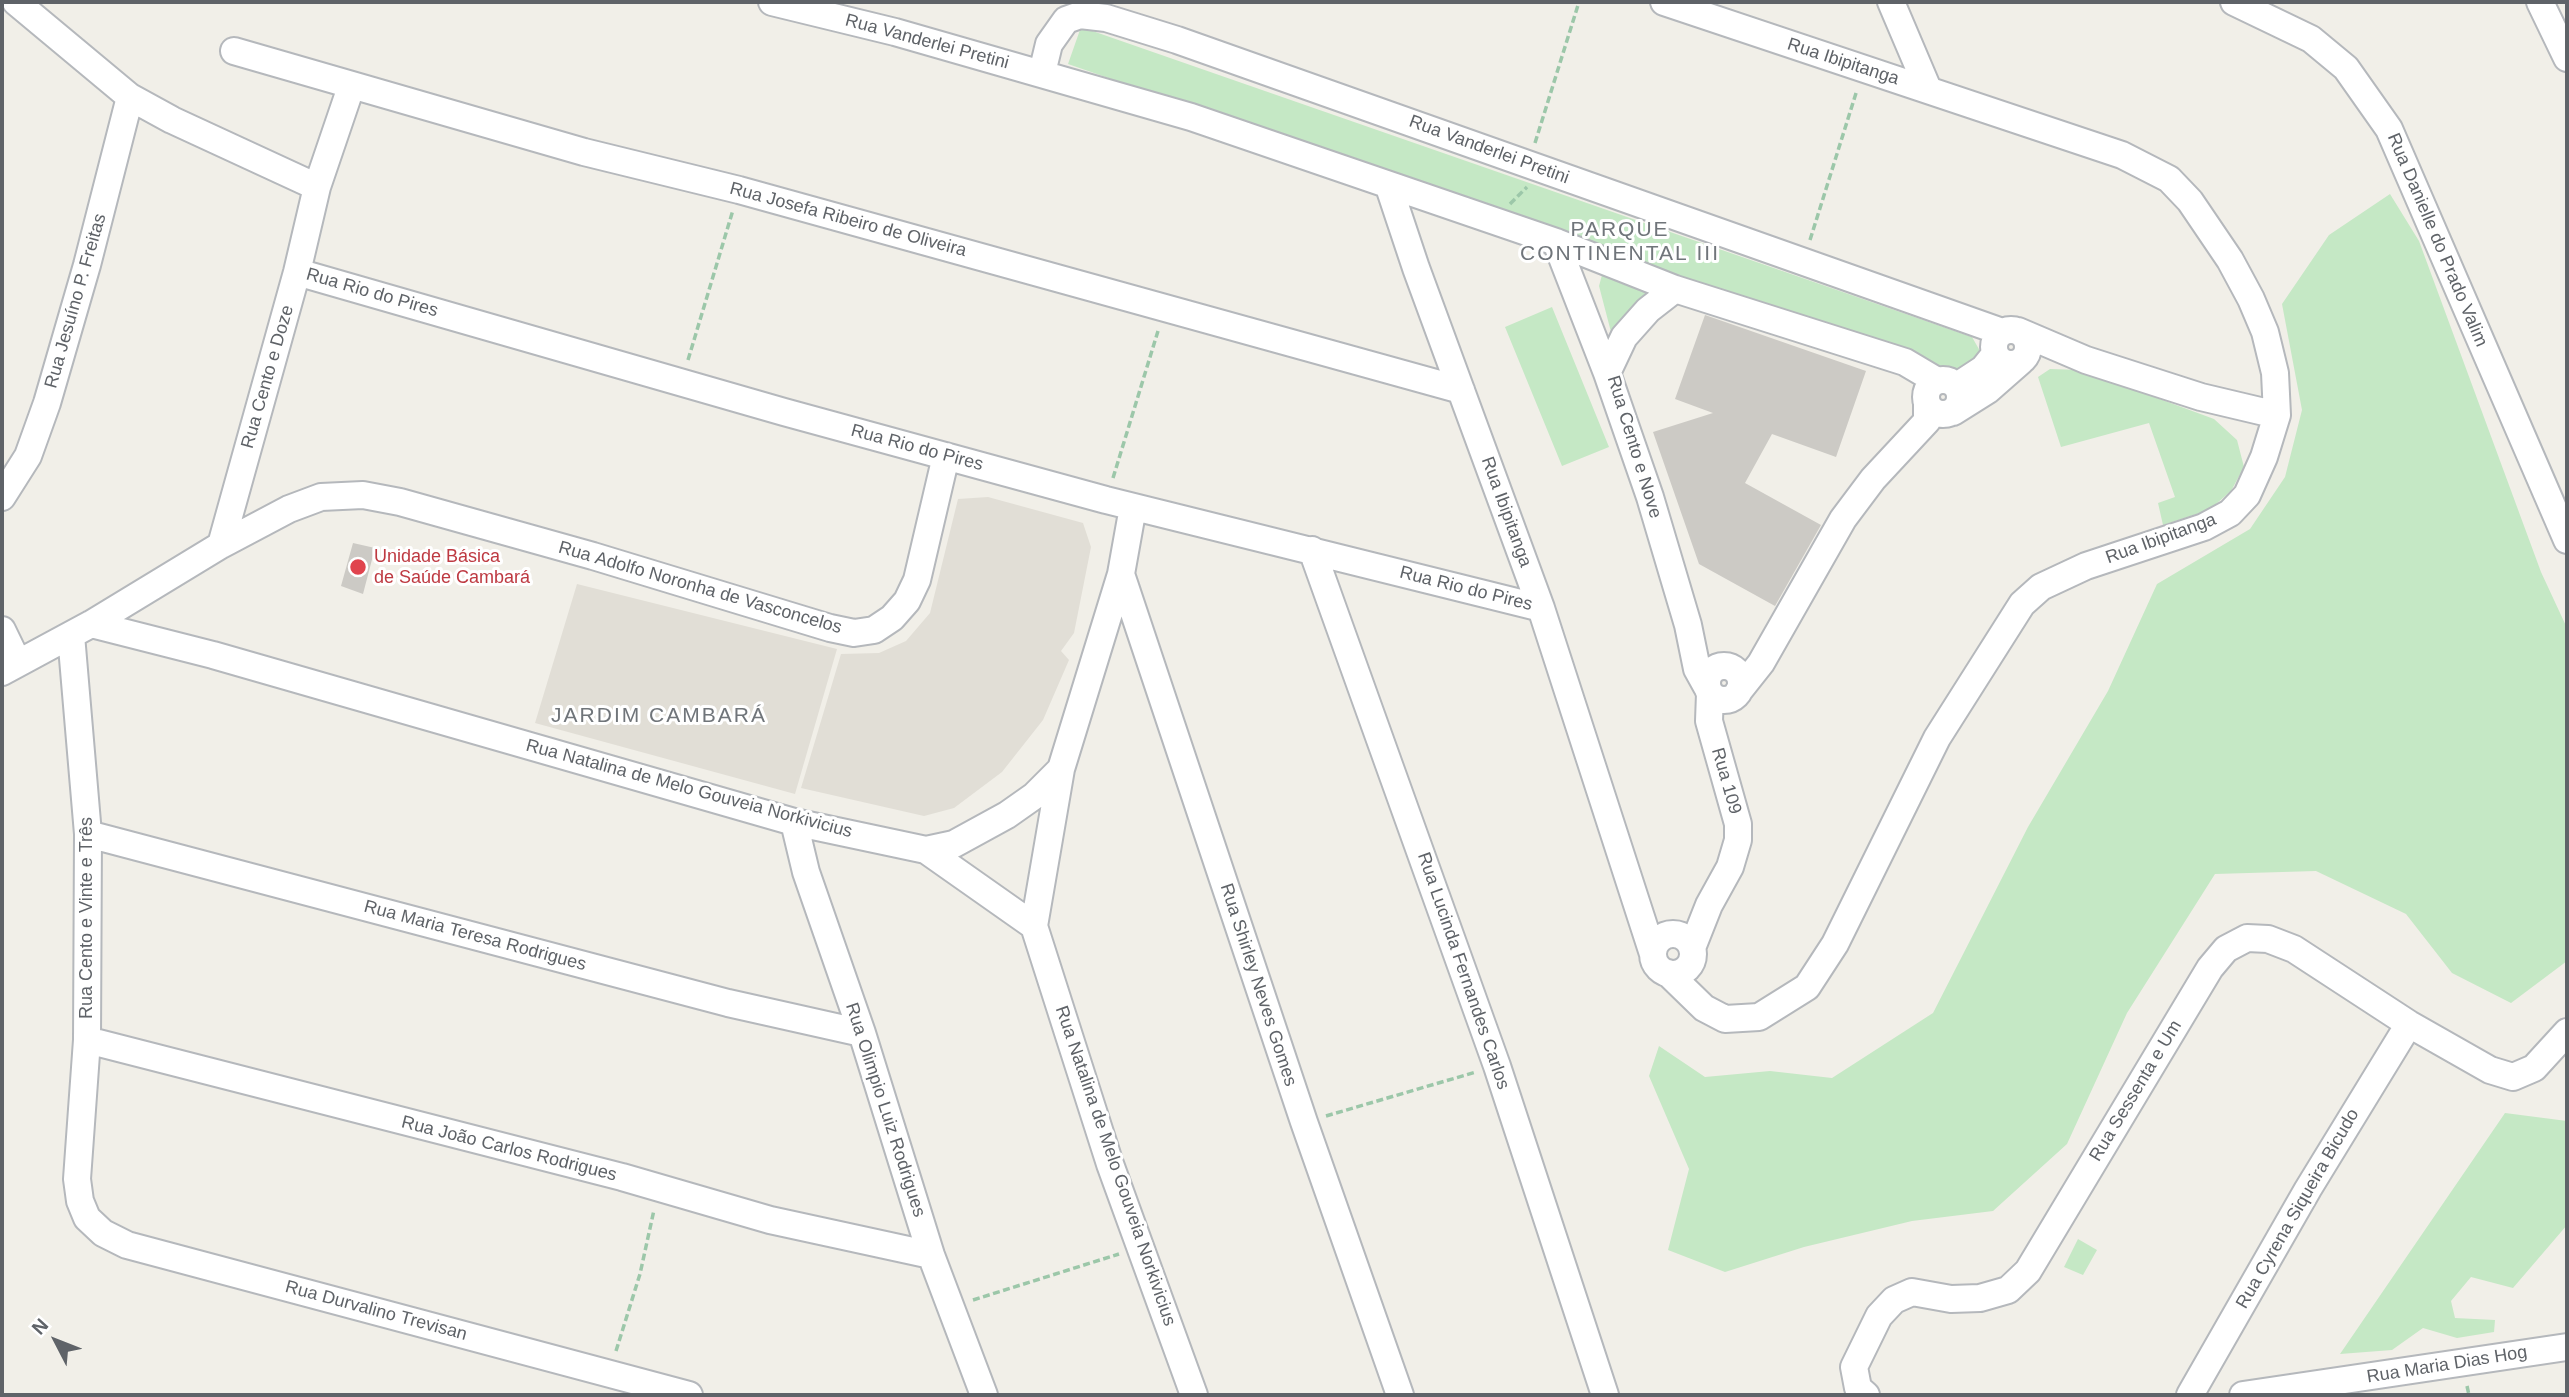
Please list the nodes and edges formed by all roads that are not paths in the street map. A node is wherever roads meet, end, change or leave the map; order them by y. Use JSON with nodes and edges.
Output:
{"nodes":[{"id":1,"x":16,"y":2,"type":"edge"},
{"id":2,"x":772,"y":2,"type":"edge"},
{"id":3,"x":1665,"y":2,"type":"edge"},
{"id":4,"x":1891,"y":2,"type":"edge"},
{"id":5,"x":2234,"y":2,"type":"edge"},
{"id":6,"x":2540,"y":2,"type":"edge"},
{"id":7,"x":234,"y":51,"type":"dead end"},
{"id":8,"x":2567,"y":58,"type":"edge"},
{"id":9,"x":1042,"y":73,"type":"junction"},
{"id":10,"x":351,"y":87,"type":"junction"},
{"id":11,"x":1928,"y":89,"type":"junction"},
{"id":12,"x":130,"y":97,"type":"junction"},
{"id":13,"x":317,"y":187,"type":"junction"},
{"id":14,"x":1389,"y":187,"type":"junction"},
{"id":15,"x":1556,"y":242,"type":"junction"},
{"id":16,"x":298,"y":272,"type":"junction"},
{"id":17,"x":1675,"y":289,"type":"junction"},
{"id":18,"x":2002,"y":340,"type":"junction"},
{"id":19,"x":2023,"y":359,"type":"junction"},
{"id":20,"x":2086,"y":360,"type":"junction"},
{"id":21,"x":1607,"y":373,"type":"junction"},
{"id":22,"x":1461,"y":390,"type":"junction"},
{"id":23,"x":1941,"y":399,"type":"junction"},
{"id":24,"x":2277,"y":415,"type":"junction"},
{"id":25,"x":946,"y":456,"type":"junction"},
{"id":26,"x":2,"y":497,"type":"edge"},
{"id":27,"x":1133,"y":506,"type":"junction"},
{"id":28,"x":2567,"y":540,"type":"edge"},
{"id":29,"x":222,"y":545,"type":"junction"},
{"id":30,"x":1312,"y":550,"type":"junction"},
{"id":31,"x":1121,"y":574,"type":"junction"},
{"id":32,"x":1541,"y":608,"type":"junction"},
{"id":33,"x":1688,"y":625,"type":"joint"},
{"id":34,"x":2,"y":629,"type":"edge"},
{"id":35,"x":81,"y":630,"type":"junction"},
{"id":36,"x":10,"y":667,"type":"edge"},
{"id":37,"x":1721,"y":684,"type":"junction"},
{"id":38,"x":1061,"y":769,"type":"junction"},
{"id":39,"x":794,"y":822,"type":"junction"},
{"id":40,"x":88,"y":834,"type":"junction"},
{"id":41,"x":926,"y":850,"type":"junction"},
{"id":42,"x":1034,"y":926,"type":"junction"},
{"id":43,"x":1676,"y":952,"type":"junction"},
{"id":44,"x":2409,"y":1024,"type":"junction"},
{"id":45,"x":2567,"y":1032,"type":"edge"},
{"id":46,"x":862,"y":1033,"type":"junction"},
{"id":47,"x":88,"y":1040,"type":"junction"},
{"id":48,"x":80,"y":1201,"type":"joint"},
{"id":49,"x":932,"y":1255,"type":"junction"},
{"id":50,"x":2567,"y":1347,"type":"edge"},
{"id":51,"x":689,"y":1395,"type":"edge"},
{"id":52,"x":984,"y":1395,"type":"edge"},
{"id":53,"x":1194,"y":1395,"type":"edge"},
{"id":54,"x":1400,"y":1395,"type":"edge"},
{"id":55,"x":1605,"y":1395,"type":"edge"},
{"id":56,"x":1866,"y":1395,"type":"edge"},
{"id":57,"x":2190,"y":1395,"type":"edge"},
{"id":58,"x":2243,"y":1395,"type":"edge"}],
"edges":[{"from":1,"to":12,"type":"street"},
{"from":2,"to":9,"type":"street","name":"Rua Vanderlei Pretini"},
{"from":3,"to":11,"type":"street","name":"Rua Ibipitanga"},
{"from":4,"to":11,"type":"street"},
{"from":5,"to":28,"type":"street","name":"Rua Danielle do Prado Valim"},
{"from":6,"to":8,"type":"street"},
{"from":7,"to":10,"type":"street","name":"Rua Josefa Ribeiro de Oliveira"},
{"from":9,"to":14,"type":"street","name":"Rua Vanderlei Pretini"},
{"from":9,"to":18,"type":"street","name":"Rua Vanderlei Pretini"},
{"from":10,"to":13,"type":"street","name":"Rua Cento e Doze"},
{"from":10,"to":22,"type":"street","name":"Rua Josefa Ribeiro de Oliveira"},
{"from":11,"to":24,"type":"street","name":"Rua Ibipitanga"},
{"from":12,"to":13,"type":"street"},
{"from":12,"to":26,"type":"street","name":"Rua Jesuíno P. Freitas"},
{"from":13,"to":16,"type":"street","name":"Rua Cento e Doze"},
{"from":14,"to":15,"type":"street","name":"Rua Vanderlei Pretini"},
{"from":14,"to":22,"type":"street","name":"Rua Ibipitanga"},
{"from":15,"to":17,"type":"street","name":"Rua Vanderlei Pretini"},
{"from":15,"to":21,"type":"street"},
{"from":16,"to":25,"type":"street","name":"Rua Rio do Pires"},
{"from":16,"to":29,"type":"street","name":"Rua Cento e Doze"},
{"from":17,"to":21,"type":"street","name":"Rua Cento e Nove"},
{"from":17,"to":23,"type":"street","name":"Rua Vanderlei Pretini"},
{"from":18,"to":19,"type":"street"},
{"from":18,"to":20,"type":"street"},
{"from":18,"to":23,"type":"street"},
{"from":19,"to":20,"type":"street"},
{"from":19,"to":23,"type":"street"},
{"from":20,"to":24,"type":"street"},
{"from":21,"to":33,"type":"street","name":"Rua Cento e Nove"},
{"from":22,"to":32,"type":"street","name":"Rua Ibipitanga"},
{"from":23,"to":37,"type":"street"},
{"from":24,"to":43,"type":"street","name":"Rua Ibipitanga"},
{"from":25,"to":27,"type":"street","name":"Rua Rio do Pires"},
{"from":25,"to":29,"type":"street","name":"Rua Adolfo Noronha de Vasconcelos"},
{"from":27,"to":30,"type":"street","name":"Rua Rio do Pires"},
{"from":27,"to":31,"type":"street"},
{"from":29,"to":35,"type":"street","name":"Rua Adolfo Noronha de Vasconcelos"},
{"from":30,"to":32,"type":"street","name":"Rua Rio do Pires"},
{"from":30,"to":55,"type":"street","name":"Rua Lucinda Fernandes Carlos"},
{"from":31,"to":38,"type":"street"},
{"from":31,"to":54,"type":"street","name":"Rua Shirley Neves Gomes"},
{"from":32,"to":43,"type":"street","name":"Rua Ibipitanga"},
{"from":33,"to":37,"type":"street","name":"Rua 109"},
{"from":34,"to":36,"type":"street"},
{"from":35,"to":36,"type":"street","name":"Rua Adolfo Noronha de Vasconcelos"},
{"from":35,"to":39,"type":"street","name":"Rua Natalina de Melo Gouveia Norkivicius"},
{"from":35,"to":40,"type":"street","name":"Rua Cento e Vinte e Três"},
{"from":37,"to":43,"type":"street","name":"Rua 109"},
{"from":38,"to":41,"type":"street"},
{"from":38,"to":42,"type":"street"},
{"from":39,"to":41,"type":"street","name":"Rua Natalina de Melo Gouveia Norkivicius"},
{"from":39,"to":46,"type":"street","name":"Rua Olimpio Luiz Rodrigues"},
{"from":40,"to":46,"type":"street","name":"Rua Maria Teresa Rodrigues"},
{"from":40,"to":47,"type":"street","name":"Rua Cento e Vinte e Três"},
{"from":41,"to":42,"type":"street","name":"Rua Natalina de Melo Gouveia Norkivicius"},
{"from":42,"to":53,"type":"street","name":"Rua Natalina de Melo Gouveia Norkivicius"},
{"from":44,"to":45,"type":"street","name":"Rua Sessenta e Um"},
{"from":44,"to":56,"type":"street","name":"Rua Sessenta e Um"},
{"from":44,"to":57,"type":"street","name":"Rua Cyrena Siqueira Bicudo"},
{"from":46,"to":49,"type":"street","name":"Rua Olimpio Luiz Rodrigues"},
{"from":47,"to":48,"type":"street","name":"Rua Cento e Vinte e Três"},
{"from":47,"to":49,"type":"street","name":"Rua João Carlos Rodrigues"},
{"from":48,"to":51,"type":"street","name":"Rua Durvalino Trevisan"},
{"from":49,"to":52,"type":"street","name":"Rua Olimpio Luiz Rodrigues"},
{"from":50,"to":58,"type":"street","name":"Rua Maria Dias Hog"}]}
